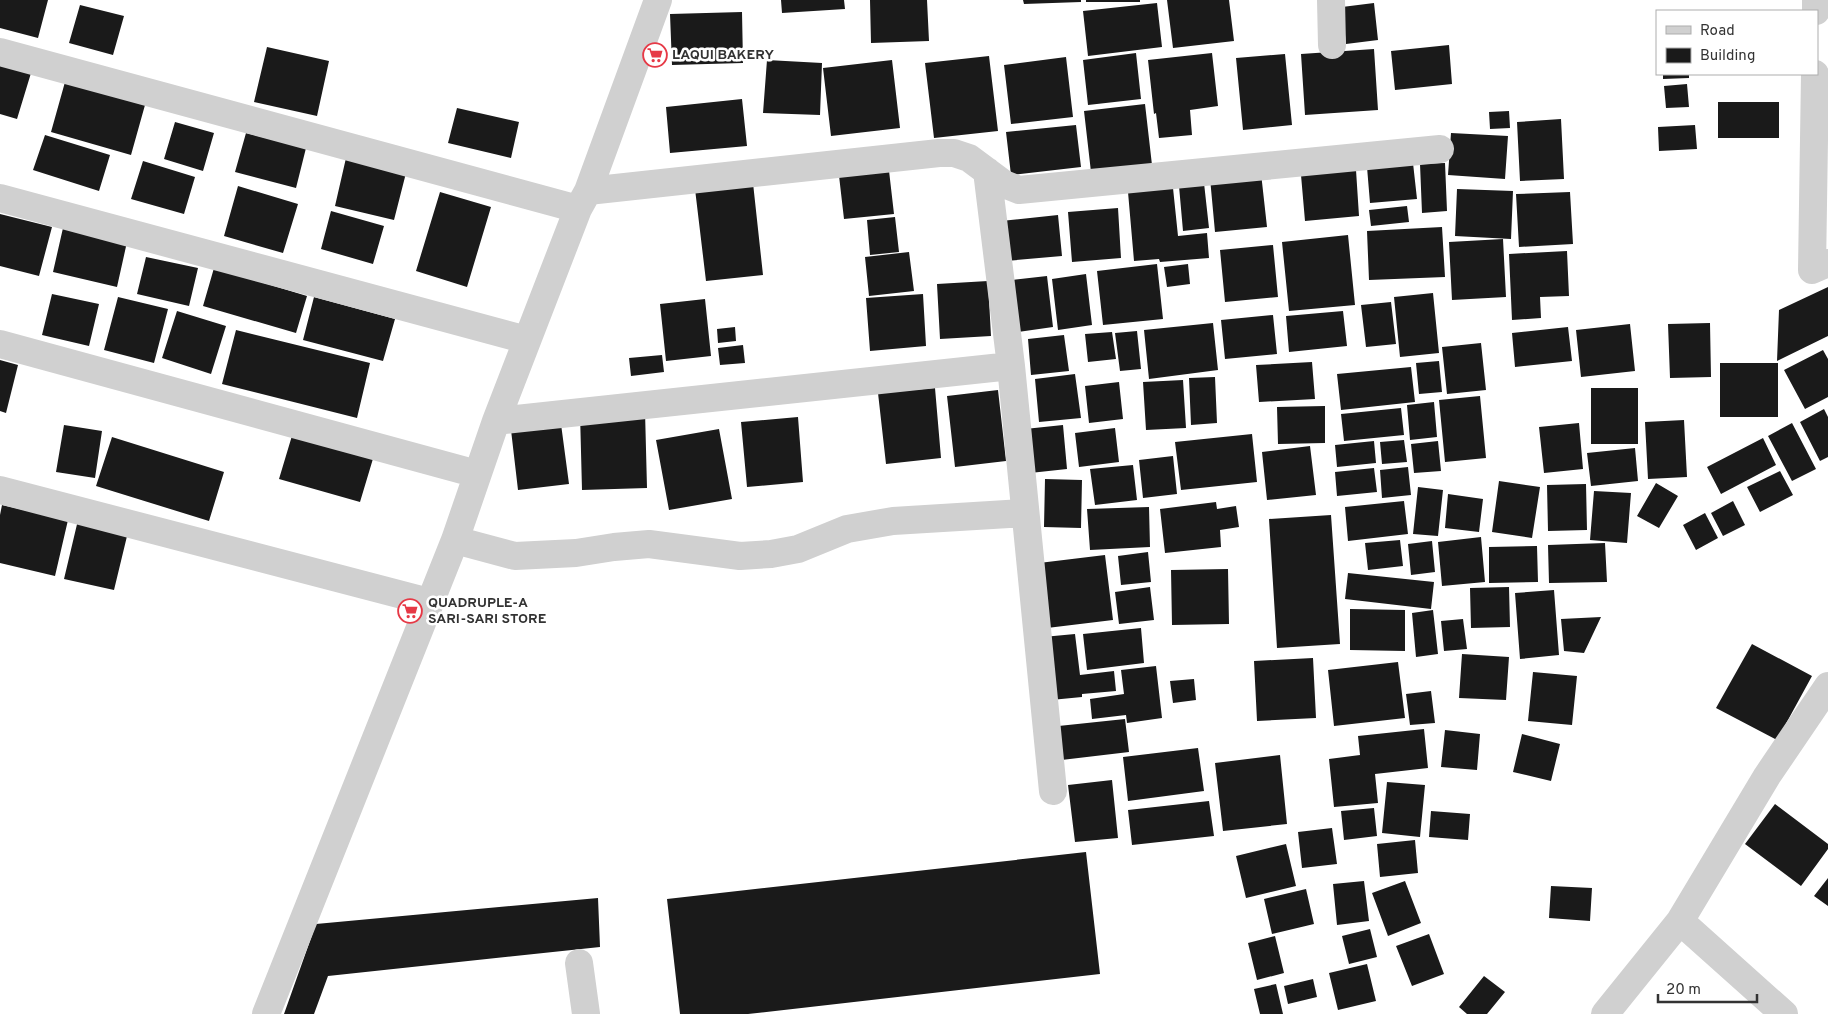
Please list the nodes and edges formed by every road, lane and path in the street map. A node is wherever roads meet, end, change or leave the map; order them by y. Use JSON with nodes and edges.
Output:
{"nodes":[{"id":1,"x":658,"y":0,"type":"edge"},
{"id":2,"x":1331,"y":0,"type":"edge"},
{"id":3,"x":1332,"y":46,"type":"dead end"},
{"id":4,"x":0,"y":52,"type":"edge"},
{"id":5,"x":1815,"y":75,"type":"edge"},
{"id":6,"x":1440,"y":149,"type":"dead end"},
{"id":7,"x":987,"y":171,"type":"junction"},
{"id":8,"x":0,"y":198,"type":"edge"},
{"id":9,"x":583,"y":200,"type":"junction"},
{"id":10,"x":1828,"y":264,"type":"edge"},
{"id":11,"x":527,"y":340,"type":"junction"},
{"id":12,"x":0,"y":344,"type":"edge"},
{"id":13,"x":1011,"y":366,"type":"junction"},
{"id":14,"x":496,"y":421,"type":"junction"},
{"id":15,"x":477,"y":474,"type":"junction"},
{"id":16,"x":0,"y":490,"type":"edge"},
{"id":17,"x":1024,"y":513,"type":"junction"},
{"id":18,"x":455,"y":540,"type":"junction"},
{"id":19,"x":429,"y":602,"type":"junction"},
{"id":20,"x":1828,"y":686,"type":"edge"},
{"id":21,"x":1053,"y":791,"type":"dead end"},
{"id":22,"x":1680,"y":922,"type":"junction"},
{"id":23,"x":579,"y":962,"type":"dead end"},
{"id":24,"x":266,"y":1014,"type":"edge"},
{"id":25,"x":586,"y":1014,"type":"edge"},
{"id":26,"x":1605,"y":1014,"type":"edge"},
{"id":27,"x":1784,"y":1014,"type":"edge"}],
"edges":[{"from":1,"to":9,"type":"street"},
{"from":2,"to":3,"type":"street"},
{"from":4,"to":9,"type":"street"},
{"from":5,"to":10,"type":"street"},
{"from":6,"to":7,"type":"street"},
{"from":7,"to":9,"type":"street"},
{"from":7,"to":13,"type":"street"},
{"from":8,"to":11,"type":"street"},
{"from":9,"to":11,"type":"street"},
{"from":11,"to":14,"type":"street"},
{"from":12,"to":15,"type":"street"},
{"from":13,"to":14,"type":"street"},
{"from":13,"to":17,"type":"street"},
{"from":14,"to":15,"type":"street"},
{"from":15,"to":18,"type":"street"},
{"from":16,"to":19,"type":"street"},
{"from":17,"to":18,"type":"street"},
{"from":17,"to":21,"type":"street"},
{"from":18,"to":19,"type":"street"},
{"from":19,"to":24,"type":"street"},
{"from":20,"to":22,"type":"street"},
{"from":22,"to":26,"type":"street"},
{"from":22,"to":27,"type":"street"},
{"from":23,"to":25,"type":"street"}]}
